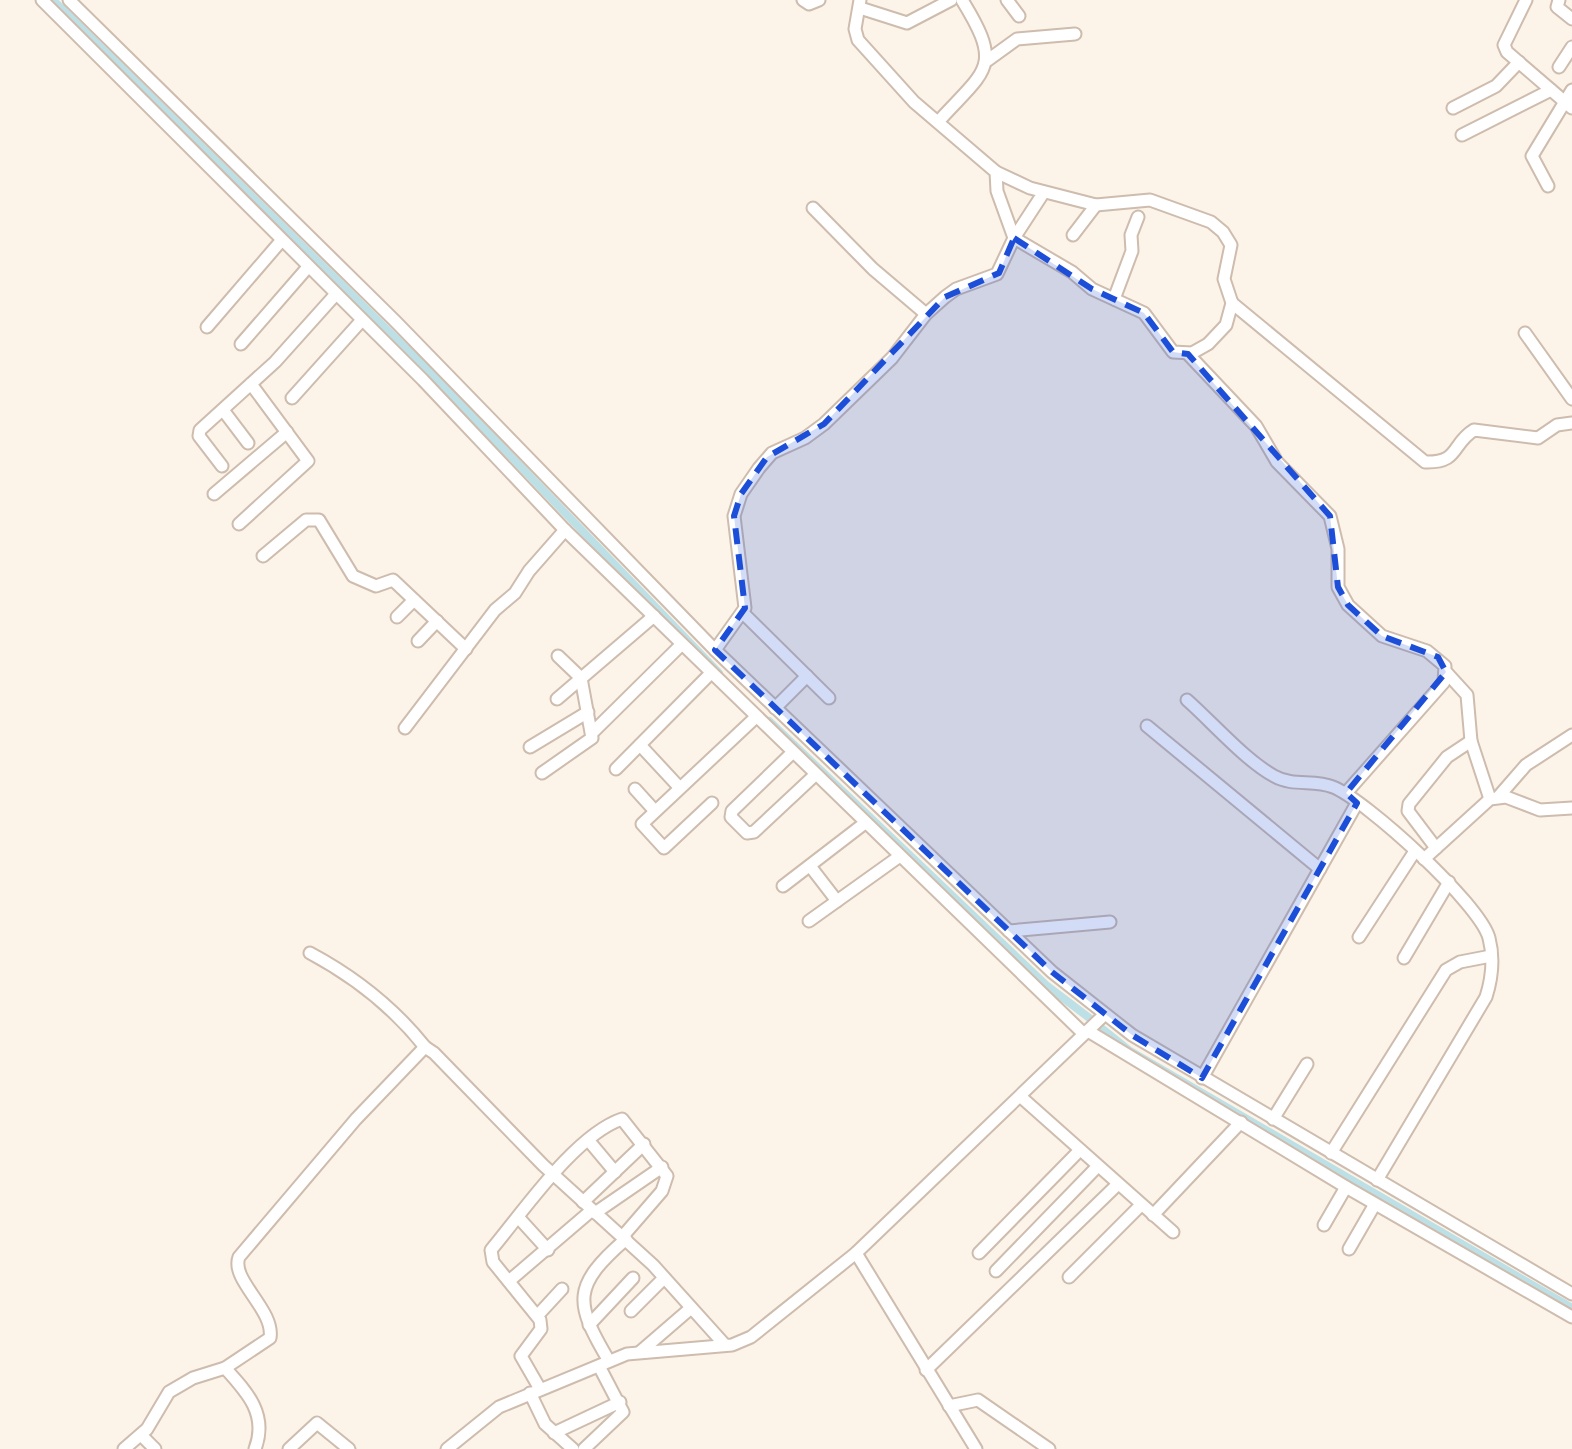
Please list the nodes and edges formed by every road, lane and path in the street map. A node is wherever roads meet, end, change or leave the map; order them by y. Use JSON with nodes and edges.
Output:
{"nodes":[{"id":1,"x":42,"y":0,"type":"edge"},
{"id":2,"x":69,"y":0,"type":"edge"},
{"id":3,"x":803,"y":0,"type":"edge"},
{"id":4,"x":819,"y":0,"type":"edge"},
{"id":5,"x":951,"y":0,"type":"edge"},
{"id":6,"x":962,"y":0,"type":"edge"},
{"id":7,"x":1007,"y":0,"type":"edge"},
{"id":8,"x":1526,"y":0,"type":"edge"},
{"id":9,"x":1559,"y":0,"type":"edge"},
{"id":10,"x":860,"y":4,"type":"edge"},
{"id":11,"x":1019,"y":16,"type":"dead end"},
{"id":12,"x":1572,"y":19,"type":"edge"},
{"id":13,"x":1075,"y":34,"type":"dead end"},
{"id":14,"x":1572,"y":47,"type":"edge"},
{"id":15,"x":988,"y":60,"type":"junction"},
{"id":16,"x":1519,"y":62,"type":"junction"},
{"id":17,"x":1559,"y":67,"type":"dead end"},
{"id":18,"x":1551,"y":90,"type":"junction"},
{"id":19,"x":1572,"y":90,"type":"edge"},
{"id":20,"x":1568,"y":104,"type":"edge"},
{"id":21,"x":1453,"y":108,"type":"dead end"},
{"id":22,"x":938,"y":122,"type":"junction"},
{"id":23,"x":1462,"y":135,"type":"dead end"},
{"id":24,"x":996,"y":172,"type":"junction"},
{"id":25,"x":1548,"y":186,"type":"dead end"},
{"id":26,"x":1044,"y":192,"type":"junction"},
{"id":27,"x":1096,"y":205,"type":"junction"},
{"id":28,"x":813,"y":208,"type":"dead end"},
{"id":29,"x":1138,"y":217,"type":"dead end"},
{"id":30,"x":1073,"y":235,"type":"dead end"},
{"id":31,"x":1014,"y":238,"type":"junction"},
{"id":32,"x":281,"y":241,"type":"junction"},
{"id":33,"x":308,"y":267,"type":"junction"},
{"id":34,"x":336,"y":294,"type":"junction"},
{"id":35,"x":1114,"y":299,"type":"junction"},
{"id":36,"x":1232,"y":303,"type":"junction"},
{"id":37,"x":926,"y":314,"type":"junction"},
{"id":38,"x":362,"y":320,"type":"junction"},
{"id":39,"x":207,"y":327,"type":"dead end"},
{"id":40,"x":1525,"y":333,"type":"dead end"},
{"id":41,"x":241,"y":344,"type":"dead end"},
{"id":42,"x":1188,"y":354,"type":"junction"},
{"id":43,"x":251,"y":384,"type":"junction"},
{"id":44,"x":292,"y":398,"type":"dead end"},
{"id":45,"x":1572,"y":399,"type":"edge"},
{"id":46,"x":223,"y":410,"type":"junction"},
{"id":47,"x":1572,"y":423,"type":"edge"},
{"id":48,"x":287,"y":432,"type":"junction"},
{"id":49,"x":248,"y":443,"type":"dead end"},
{"id":50,"x":222,"y":466,"type":"dead end"},
{"id":51,"x":214,"y":494,"type":"dead end"},
{"id":52,"x":239,"y":524,"type":"dead end"},
{"id":53,"x":565,"y":530,"type":"junction"},
{"id":54,"x":263,"y":556,"type":"dead end"},
{"id":55,"x":414,"y":600,"type":"junction"},
{"id":56,"x":743,"y":613,"type":"junction"},
{"id":57,"x":654,"y":616,"type":"junction"},
{"id":58,"x":397,"y":617,"type":"dead end"},
{"id":59,"x":437,"y":621,"type":"junction"},
{"id":60,"x":418,"y":641,"type":"dead end"},
{"id":61,"x":682,"y":644,"type":"junction"},
{"id":62,"x":466,"y":649,"type":"junction"},
{"id":63,"x":715,"y":650,"type":"junction"},
{"id":64,"x":558,"y":656,"type":"dead end"},
{"id":65,"x":1446,"y":672,"type":"junction"},
{"id":66,"x":711,"y":673,"type":"junction"},
{"id":67,"x":807,"y":676,"type":"junction"},
{"id":68,"x":581,"y":678,"type":"junction"},
{"id":69,"x":829,"y":698,"type":"dead end"},
{"id":70,"x":557,"y":699,"type":"dead end"},
{"id":71,"x":1187,"y":700,"type":"dead end"},
{"id":72,"x":775,"y":708,"type":"junction"},
{"id":73,"x":588,"y":712,"type":"junction"},
{"id":74,"x":756,"y":717,"type":"junction"},
{"id":75,"x":1147,"y":726,"type":"dead end"},
{"id":76,"x":405,"y":728,"type":"dead end"},
{"id":77,"x":592,"y":733,"type":"junction"},
{"id":78,"x":1572,"y":735,"type":"edge"},
{"id":79,"x":1471,"y":741,"type":"junction"},
{"id":80,"x":640,"y":745,"type":"junction"},
{"id":81,"x":530,"y":747,"type":"dead end"},
{"id":82,"x":792,"y":753,"type":"junction"},
{"id":83,"x":616,"y":769,"type":"dead end"},
{"id":84,"x":542,"y":773,"type":"dead end"},
{"id":85,"x":815,"y":775,"type":"junction"},
{"id":86,"x":679,"y":787,"type":"junction"},
{"id":87,"x":635,"y":789,"type":"dead end"},
{"id":88,"x":1346,"y":793,"type":"junction"},
{"id":89,"x":1495,"y":797,"type":"junction"},
{"id":90,"x":712,"y":803,"type":"dead end"},
{"id":91,"x":1357,"y":803,"type":"junction"},
{"id":92,"x":1572,"y":808,"type":"edge"},
{"id":93,"x":654,"y":810,"type":"junction"},
{"id":94,"x":865,"y":823,"type":"junction"},
{"id":95,"x":1436,"y":848,"type":"junction"},
{"id":96,"x":1419,"y":855,"type":"junction"},
{"id":97,"x":900,"y":856,"type":"junction"},
{"id":98,"x":810,"y":866,"type":"junction"},
{"id":99,"x":1320,"y":869,"type":"junction"},
{"id":100,"x":1449,"y":882,"type":"junction"},
{"id":101,"x":783,"y":886,"type":"dead end"},
{"id":102,"x":837,"y":901,"type":"junction"},
{"id":103,"x":809,"y":921,"type":"dead end"},
{"id":104,"x":1110,"y":922,"type":"dead end"},
{"id":105,"x":1009,"y":931,"type":"junction"},
{"id":106,"x":1359,"y":937,"type":"dead end"},
{"id":107,"x":310,"y":953,"type":"dead end"},
{"id":108,"x":1491,"y":956,"type":"junction"},
{"id":109,"x":1404,"y":958,"type":"dead end"},
{"id":110,"x":1093,"y":1026,"type":"junction"},
{"id":111,"x":425,"y":1047,"type":"junction"},
{"id":112,"x":1307,"y":1064,"type":"dead end"},
{"id":113,"x":1202,"y":1078,"type":"junction"},
{"id":114,"x":1021,"y":1097,"type":"junction"},
{"id":115,"x":1273,"y":1119,"type":"junction"},
{"id":116,"x":1241,"y":1122,"type":"junction"},
{"id":117,"x":589,"y":1141,"type":"junction"},
{"id":118,"x":644,"y":1144,"type":"junction"},
{"id":119,"x":1080,"y":1150,"type":"junction"},
{"id":120,"x":1331,"y":1153,"type":"junction"},
{"id":121,"x":662,"y":1167,"type":"junction"},
{"id":122,"x":1097,"y":1167,"type":"junction"},
{"id":123,"x":615,"y":1172,"type":"junction"},
{"id":124,"x":553,"y":1174,"type":"junction"},
{"id":125,"x":1377,"y":1180,"type":"junction"},
{"id":126,"x":1117,"y":1185,"type":"junction"},
{"id":127,"x":1346,"y":1187,"type":"junction"},
{"id":128,"x":1375,"y":1204,"type":"junction"},
{"id":129,"x":1141,"y":1205,"type":"junction"},
{"id":130,"x":590,"y":1209,"type":"junction"},
{"id":131,"x":1153,"y":1215,"type":"junction"},
{"id":132,"x":518,"y":1217,"type":"junction"},
{"id":133,"x":1324,"y":1225,"type":"dead end"},
{"id":134,"x":1173,"y":1232,"type":"dead end"},
{"id":135,"x":624,"y":1237,"type":"junction"},
{"id":136,"x":1349,"y":1249,"type":"dead end"},
{"id":137,"x":548,"y":1250,"type":"junction"},
{"id":138,"x":856,"y":1253,"type":"junction"},
{"id":139,"x":979,"y":1253,"type":"dead end"},
{"id":140,"x":996,"y":1271,"type":"dead end"},
{"id":141,"x":1069,"y":1277,"type":"dead end"},
{"id":142,"x":633,"y":1278,"type":"dead end"},
{"id":143,"x":664,"y":1278,"type":"junction"},
{"id":144,"x":509,"y":1281,"type":"junction"},
{"id":145,"x":562,"y":1289,"type":"dead end"},
{"id":146,"x":1572,"y":1294,"type":"edge"},
{"id":147,"x":691,"y":1308,"type":"junction"},
{"id":148,"x":631,"y":1311,"type":"dead end"},
{"id":149,"x":538,"y":1315,"type":"junction"},
{"id":150,"x":1572,"y":1317,"type":"edge"},
{"id":151,"x":589,"y":1325,"type":"junction"},
{"id":152,"x":725,"y":1345,"type":"junction"},
{"id":153,"x":639,"y":1352,"type":"junction"},
{"id":154,"x":604,"y":1364,"type":"junction"},
{"id":155,"x":225,"y":1368,"type":"junction"},
{"id":156,"x":926,"y":1370,"type":"junction"},
{"id":157,"x":535,"y":1391,"type":"junction"},
{"id":158,"x":620,"y":1402,"type":"junction"},
{"id":159,"x":949,"y":1406,"type":"junction"},
{"id":160,"x":554,"y":1433,"type":"junction"},
{"id":161,"x":141,"y":1435,"type":"junction"},
{"id":162,"x":124,"y":1449,"type":"edge"},
{"id":163,"x":155,"y":1449,"type":"edge"},
{"id":164,"x":255,"y":1449,"type":"edge"},
{"id":165,"x":289,"y":1449,"type":"edge"},
{"id":166,"x":349,"y":1449,"type":"edge"},
{"id":167,"x":447,"y":1449,"type":"edge"},
{"id":168,"x":573,"y":1449,"type":"edge"},
{"id":169,"x":584,"y":1449,"type":"edge"},
{"id":170,"x":976,"y":1449,"type":"edge"},
{"id":171,"x":1049,"y":1449,"type":"edge"}],
"edges":[{"from":1,"to":32,"type":"street"},
{"from":2,"to":63,"type":"street"},
{"from":3,"to":4,"type":"street"},
{"from":5,"to":10,"type":"street"},
{"from":6,"to":15,"type":"street"},
{"from":7,"to":11,"type":"street"},
{"from":8,"to":16,"type":"street"},
{"from":9,"to":12,"type":"street"},
{"from":10,"to":22,"type":"street"},
{"from":13,"to":15,"type":"street"},
{"from":14,"to":17,"type":"street"},
{"from":15,"to":22,"type":"street"},
{"from":16,"to":18,"type":"street"},
{"from":16,"to":21,"type":"street"},
{"from":18,"to":20,"type":"street"},
{"from":18,"to":23,"type":"street"},
{"from":19,"to":20,"type":"street"},
{"from":20,"to":25,"type":"street"},
{"from":22,"to":24,"type":"street"},
{"from":24,"to":26,"type":"street"},
{"from":24,"to":31,"type":"street"},
{"from":26,"to":27,"type":"street"},
{"from":26,"to":31,"type":"street"},
{"from":27,"to":30,"type":"street"},
{"from":27,"to":36,"type":"street"},
{"from":28,"to":37,"type":"street"},
{"from":29,"to":35,"type":"street"},
{"from":31,"to":35,"type":"street"},
{"from":31,"to":37,"type":"street"},
{"from":32,"to":33,"type":"street"},
{"from":32,"to":39,"type":"street"},
{"from":33,"to":34,"type":"street"},
{"from":33,"to":41,"type":"street"},
{"from":34,"to":38,"type":"street"},
{"from":34,"to":43,"type":"street"},
{"from":35,"to":42,"type":"street"},
{"from":36,"to":42,"type":"street"},
{"from":36,"to":47,"type":"street"},
{"from":37,"to":56,"type":"street"},
{"from":38,"to":44,"type":"street"},
{"from":38,"to":53,"type":"street"},
{"from":40,"to":45,"type":"street"},
{"from":42,"to":65,"type":"street"},
{"from":43,"to":46,"type":"street"},
{"from":43,"to":48,"type":"street"},
{"from":46,"to":49,"type":"street"},
{"from":46,"to":50,"type":"street"},
{"from":48,"to":51,"type":"street"},
{"from":48,"to":52,"type":"street"},
{"from":53,"to":57,"type":"street"},
{"from":53,"to":62,"type":"street"},
{"from":54,"to":55,"type":"street"},
{"from":55,"to":58,"type":"street"},
{"from":55,"to":59,"type":"street"},
{"from":56,"to":63,"type":"street"},
{"from":56,"to":67,"type":"street"},
{"from":57,"to":61,"type":"street"},
{"from":57,"to":68,"type":"street"},
{"from":59,"to":60,"type":"street"},
{"from":59,"to":62,"type":"street"},
{"from":61,"to":66,"type":"street"},
{"from":61,"to":77,"type":"street"},
{"from":62,"to":76,"type":"street"},
{"from":63,"to":72,"type":"street"},
{"from":64,"to":68,"type":"street"},
{"from":65,"to":79,"type":"street"},
{"from":65,"to":88,"type":"street"},
{"from":66,"to":74,"type":"street"},
{"from":66,"to":80,"type":"street"},
{"from":67,"to":69,"type":"street"},
{"from":67,"to":72,"type":"street"},
{"from":68,"to":70,"type":"street"},
{"from":68,"to":73,"type":"street"},
{"from":71,"to":88,"type":"street"},
{"from":72,"to":105,"type":"street"},
{"from":73,"to":77,"type":"street"},
{"from":73,"to":81,"type":"street"},
{"from":74,"to":82,"type":"street"},
{"from":74,"to":86,"type":"street"},
{"from":75,"to":99,"type":"street"},
{"from":77,"to":84,"type":"street"},
{"from":78,"to":89,"type":"street"},
{"from":79,"to":89,"type":"street"},
{"from":79,"to":95,"type":"street"},
{"from":80,"to":83,"type":"street"},
{"from":80,"to":86,"type":"street"},
{"from":82,"to":85,"type":"street"},
{"from":82,"to":85,"type":"street"},
{"from":85,"to":94,"type":"street"},
{"from":86,"to":93,"type":"street"},
{"from":87,"to":93,"type":"street"},
{"from":88,"to":91,"type":"street"},
{"from":89,"to":92,"type":"street"},
{"from":89,"to":95,"type":"street"},
{"from":90,"to":93,"type":"street"},
{"from":91,"to":96,"type":"street"},
{"from":91,"to":99,"type":"street"},
{"from":94,"to":97,"type":"street"},
{"from":94,"to":98,"type":"street"},
{"from":95,"to":96,"type":"street"},
{"from":96,"to":100,"type":"street"},
{"from":96,"to":106,"type":"street"},
{"from":97,"to":102,"type":"street"},
{"from":97,"to":110,"type":"street"},
{"from":98,"to":101,"type":"street"},
{"from":98,"to":102,"type":"street"},
{"from":99,"to":113,"type":"street"},
{"from":100,"to":108,"type":"street"},
{"from":100,"to":109,"type":"street"},
{"from":102,"to":103,"type":"street"},
{"from":104,"to":105,"type":"street"},
{"from":105,"to":110,"type":"street"},
{"from":107,"to":111,"type":"street"},
{"from":108,"to":120,"type":"street"},
{"from":108,"to":125,"type":"street"},
{"from":110,"to":113,"type":"street"},
{"from":110,"to":114,"type":"street"},
{"from":110,"to":116,"type":"street"},
{"from":111,"to":124,"type":"street"},
{"from":111,"to":155,"type":"street"},
{"from":112,"to":115,"type":"street"},
{"from":113,"to":115,"type":"street"},
{"from":114,"to":119,"type":"street"},
{"from":114,"to":138,"type":"street"},
{"from":115,"to":120,"type":"street"},
{"from":116,"to":127,"type":"street"},
{"from":116,"to":131,"type":"street"},
{"from":117,"to":118,"type":"street"},
{"from":117,"to":123,"type":"street"},
{"from":117,"to":124,"type":"street"},
{"from":118,"to":121,"type":"street"},
{"from":118,"to":123,"type":"street"},
{"from":119,"to":122,"type":"street"},
{"from":119,"to":139,"type":"street"},
{"from":120,"to":125,"type":"street"},
{"from":121,"to":130,"type":"street"},
{"from":121,"to":135,"type":"street"},
{"from":122,"to":126,"type":"street"},
{"from":122,"to":140,"type":"street"},
{"from":123,"to":130,"type":"street"},
{"from":124,"to":130,"type":"street"},
{"from":124,"to":132,"type":"street"},
{"from":125,"to":146,"type":"street"},
{"from":126,"to":129,"type":"street"},
{"from":126,"to":156,"type":"street"},
{"from":127,"to":128,"type":"street"},
{"from":127,"to":133,"type":"street"},
{"from":128,"to":136,"type":"street"},
{"from":128,"to":150,"type":"street"},
{"from":129,"to":131,"type":"street"},
{"from":129,"to":141,"type":"street"},
{"from":130,"to":135,"type":"street"},
{"from":130,"to":137,"type":"street"},
{"from":131,"to":134,"type":"street"},
{"from":132,"to":137,"type":"street"},
{"from":132,"to":144,"type":"street"},
{"from":135,"to":143,"type":"street"},
{"from":135,"to":151,"type":"street"},
{"from":137,"to":144,"type":"street"},
{"from":138,"to":152,"type":"street"},
{"from":138,"to":156,"type":"street"},
{"from":142,"to":151,"type":"street"},
{"from":143,"to":147,"type":"street"},
{"from":143,"to":148,"type":"street"},
{"from":144,"to":149,"type":"street"},
{"from":145,"to":149,"type":"street"},
{"from":147,"to":152,"type":"street"},
{"from":147,"to":153,"type":"street"},
{"from":149,"to":157,"type":"street"},
{"from":151,"to":154,"type":"street"},
{"from":152,"to":153,"type":"street"},
{"from":153,"to":154,"type":"street"},
{"from":154,"to":157,"type":"street"},
{"from":154,"to":158,"type":"street"},
{"from":155,"to":161,"type":"street"},
{"from":155,"to":164,"type":"street"},
{"from":156,"to":159,"type":"street"},
{"from":157,"to":160,"type":"street"},
{"from":157,"to":167,"type":"street"},
{"from":158,"to":160,"type":"street"},
{"from":158,"to":169,"type":"street"},
{"from":159,"to":170,"type":"street"},
{"from":159,"to":171,"type":"street"},
{"from":160,"to":168,"type":"street"},
{"from":161,"to":162,"type":"street"},
{"from":161,"to":163,"type":"street"},
{"from":165,"to":166,"type":"street"}]}
